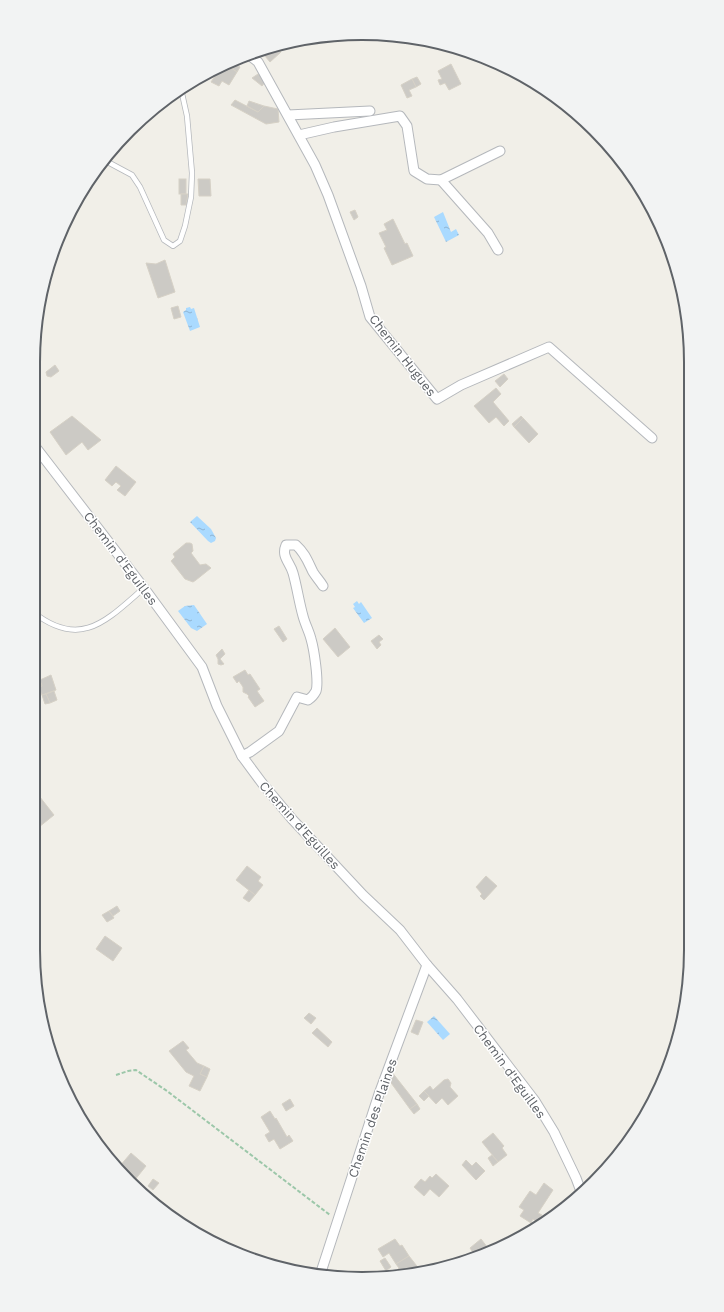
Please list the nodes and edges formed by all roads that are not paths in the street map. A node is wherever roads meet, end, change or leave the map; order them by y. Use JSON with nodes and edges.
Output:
{"nodes":[{"id":1,"x":254,"y":59,"type":"edge"},
{"id":2,"x":182,"y":95,"type":"edge"},
{"id":3,"x":370,"y":111,"type":"dead end"},
{"id":4,"x":288,"y":115,"type":"junction"},
{"id":5,"x":299,"y":135,"type":"junction"},
{"id":6,"x":500,"y":150,"type":"dead end"},
{"id":7,"x":109,"y":163,"type":"edge"},
{"id":8,"x":442,"y":180,"type":"junction"},
{"id":9,"x":498,"y":250,"type":"dead end"},
{"id":10,"x":652,"y":438,"type":"dead end"},
{"id":11,"x":40,"y":453,"type":"edge"},
{"id":12,"x":323,"y":586,"type":"dead end"},
{"id":13,"x":144,"y":588,"type":"junction"},
{"id":14,"x":40,"y":617,"type":"edge"},
{"id":15,"x":242,"y":756,"type":"junction"},
{"id":16,"x":427,"y":965,"type":"junction"},
{"id":17,"x":579,"y":1187,"type":"edge"},
{"id":18,"x":322,"y":1269,"type":"edge"}],
"edges":[{"from":1,"to":4,"type":"street","name":"Chemin Hugues"},
{"from":2,"to":7,"type":"lane"},
{"from":3,"to":4,"type":"street"},
{"from":4,"to":5,"type":"street","name":"Chemin Hugues"},
{"from":5,"to":8,"type":"street"},
{"from":5,"to":10,"type":"street","name":"Chemin Hugues"},
{"from":6,"to":8,"type":"street"},
{"from":8,"to":9,"type":"street"},
{"from":11,"to":13,"type":"street","name":"Chemin d'Eguilles"},
{"from":12,"to":15,"type":"street"},
{"from":13,"to":14,"type":"lane"},
{"from":13,"to":15,"type":"street","name":"Chemin d'Eguilles"},
{"from":15,"to":16,"type":"street","name":"Chemin d'Eguilles"},
{"from":16,"to":17,"type":"street","name":"Chemin d'Eguilles"},
{"from":16,"to":18,"type":"street","name":"Chemin des Plaines"}]}
